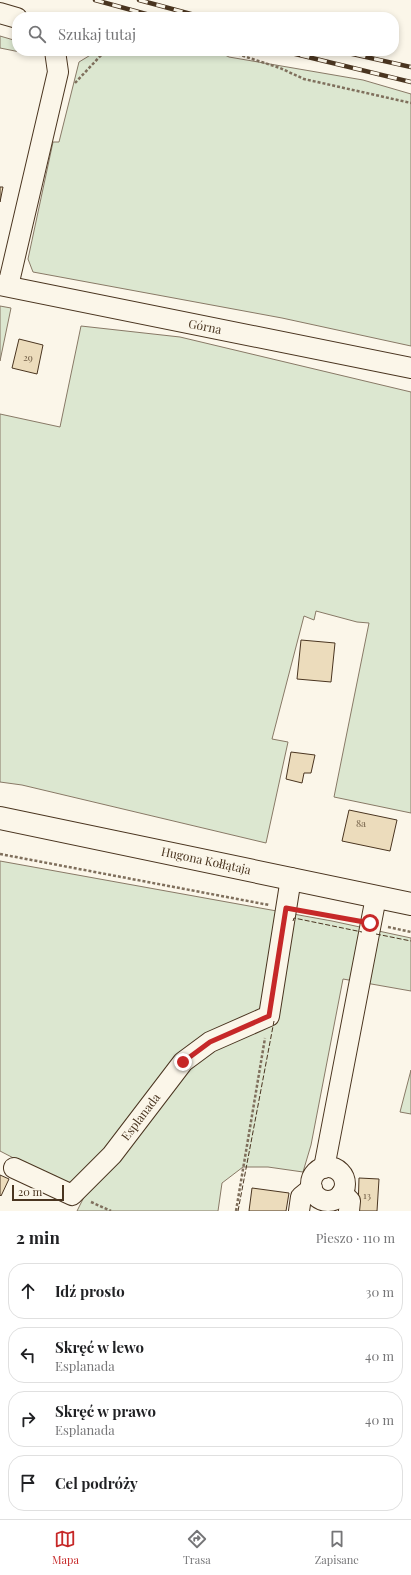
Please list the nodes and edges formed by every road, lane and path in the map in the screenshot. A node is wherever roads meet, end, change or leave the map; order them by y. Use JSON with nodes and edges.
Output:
{"nodes":[{"id":1,"x":0,"y":13,"type":"edge"},
{"id":2,"x":12,"y":17,"type":"edge"},
{"id":3,"x":56,"y":56,"type":"edge"},
{"id":4,"x":100,"y":56,"type":"edge"},
{"id":5,"x":243,"y":56,"type":"edge"},
{"id":6,"x":55,"y":86,"type":"junction"},
{"id":7,"x":411,"y":103,"type":"edge"},
{"id":8,"x":4,"y":286,"type":"edge"},
{"id":9,"x":411,"y":368,"type":"edge"},
{"id":10,"x":0,"y":818,"type":"edge"},
{"id":11,"x":0,"y":854,"type":"edge"},
{"id":12,"x":291,"y":878,"type":"junction"},
{"id":13,"x":376,"y":897,"type":"junction"},
{"id":14,"x":411,"y":904,"type":"edge"},
{"id":15,"x":286,"y":908,"type":"junction"},
{"id":16,"x":370,"y":923,"type":"junction"},
{"id":17,"x":411,"y":932,"type":"edge"},
{"id":18,"x":269,"y":1016,"type":"junction"},
{"id":19,"x":14,"y":1168,"type":"dead end"},
{"id":20,"x":324,"y":1168,"type":"junction"},
{"id":21,"x":312,"y":1188,"type":"junction"},
{"id":22,"x":346,"y":1202,"type":"edge"},
{"id":23,"x":236,"y":1211,"type":"edge"},
{"id":24,"x":299,"y":1211,"type":"edge"}],
"edges":[{"from":1,"to":2,"type":"street"},
{"from":3,"to":6,"type":"street"},
{"from":4,"to":6,"type":"path"},
{"from":5,"to":7,"type":"path"},
{"from":6,"to":8,"type":"street"},
{"from":8,"to":9,"type":"street","name":"Górna"},
{"from":10,"to":12,"type":"main road","name":"Hugona Kołłątaja"},
{"from":11,"to":15,"type":"path"},
{"from":12,"to":13,"type":"main road","name":"Hugona Kołłątaja"},
{"from":12,"to":15,"type":"street"},
{"from":13,"to":14,"type":"main road","name":"Hugona Kołłątaja"},
{"from":13,"to":16,"type":"street"},
{"from":15,"to":16,"type":"path"},
{"from":15,"to":18,"type":"street"},
{"from":16,"to":17,"type":"path"},
{"from":16,"to":20,"type":"street"},
{"from":18,"to":19,"type":"street","name":"Esplanada"},
{"from":18,"to":23,"type":"path"},
{"from":20,"to":21,"type":"street"},
{"from":20,"to":22,"type":"street"},
{"from":21,"to":22,"type":"street"},
{"from":21,"to":24,"type":"street"}]}
